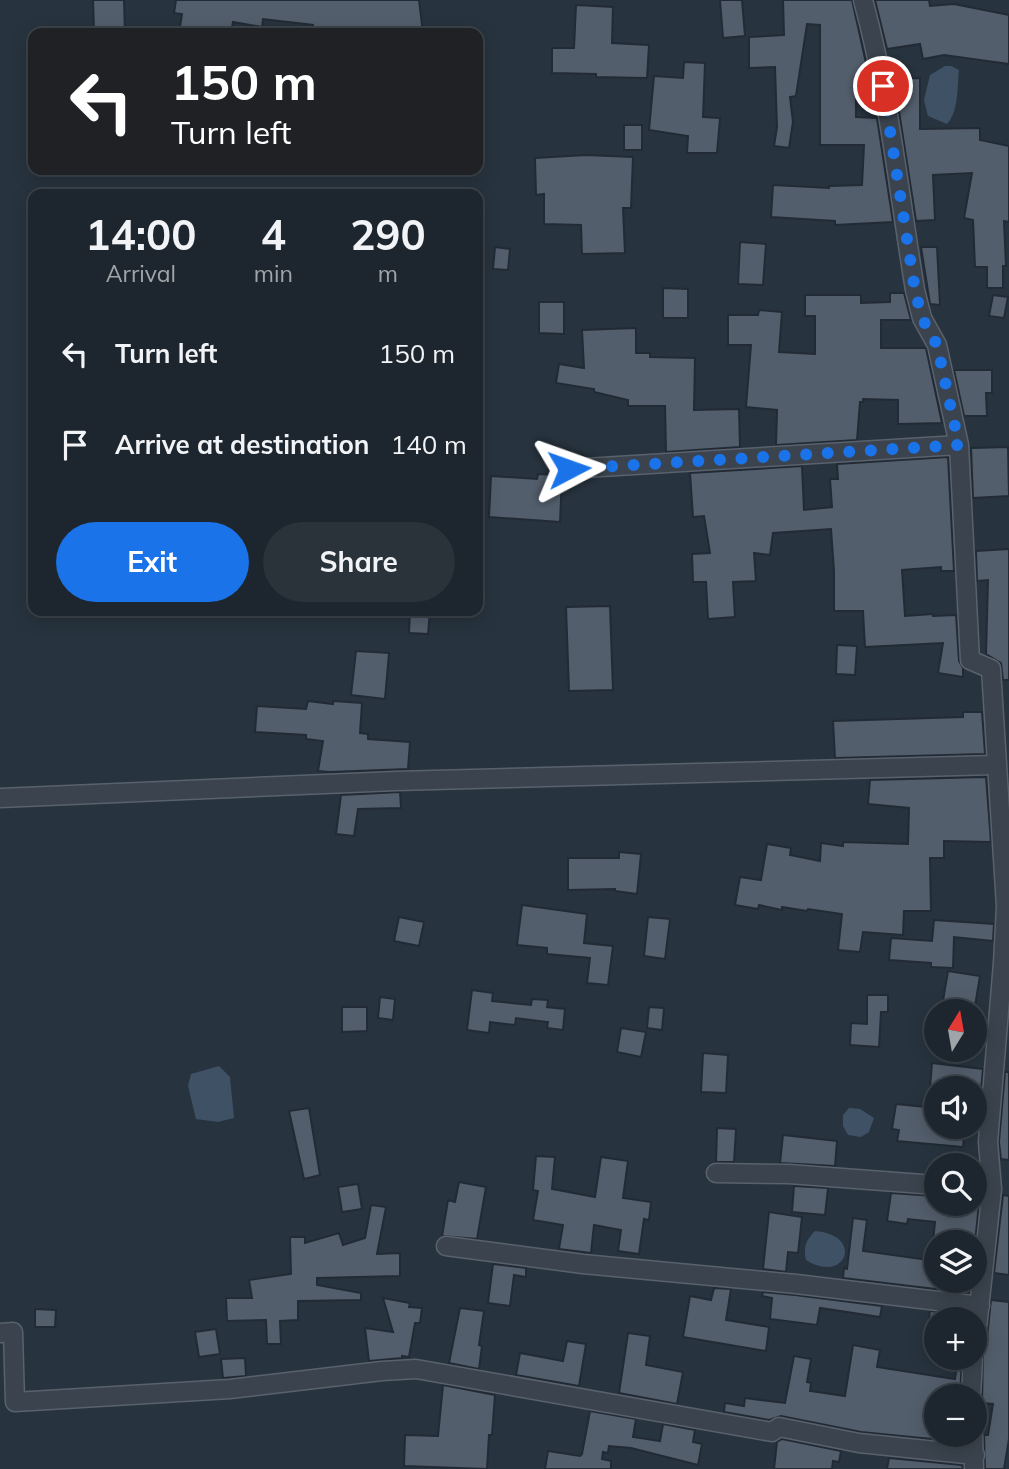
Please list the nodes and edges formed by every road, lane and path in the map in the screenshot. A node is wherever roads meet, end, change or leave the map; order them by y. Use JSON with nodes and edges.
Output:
{"nodes":[{"id":1,"x":863,"y":0,"type":"edge"},
{"id":2,"x":959,"y":445,"type":"junction"},
{"id":3,"x":569,"y":469,"type":"dead end"},
{"id":4,"x":995,"y":765,"type":"junction"},
{"id":5,"x":0,"y":797,"type":"edge"},
{"id":6,"x":1007,"y":906,"type":"edge"},
{"id":7,"x":987,"y":1153,"type":"edge"},
{"id":8,"x":716,"y":1173,"type":"dead end"},
{"id":9,"x":924,"y":1184,"type":"edge"},
{"id":10,"x":982,"y":1216,"type":"edge"},
{"id":11,"x":446,"y":1246,"type":"dead end"},
{"id":12,"x":980,"y":1306,"type":"joint"},
{"id":13,"x":0,"y":1333,"type":"edge"},
{"id":14,"x":974,"y":1462,"type":"edge"}],
"edges":[{"from":1,"to":2,"type":"street"},
{"from":2,"to":3,"type":"street"},
{"from":2,"to":4,"type":"street"},
{"from":4,"to":5,"type":"street"},
{"from":4,"to":6,"type":"street"},
{"from":6,"to":7,"type":"street"},
{"from":8,"to":9,"type":"street"},
{"from":10,"to":12,"type":"street"},
{"from":11,"to":12,"type":"street"},
{"from":13,"to":14,"type":"street"}]}
